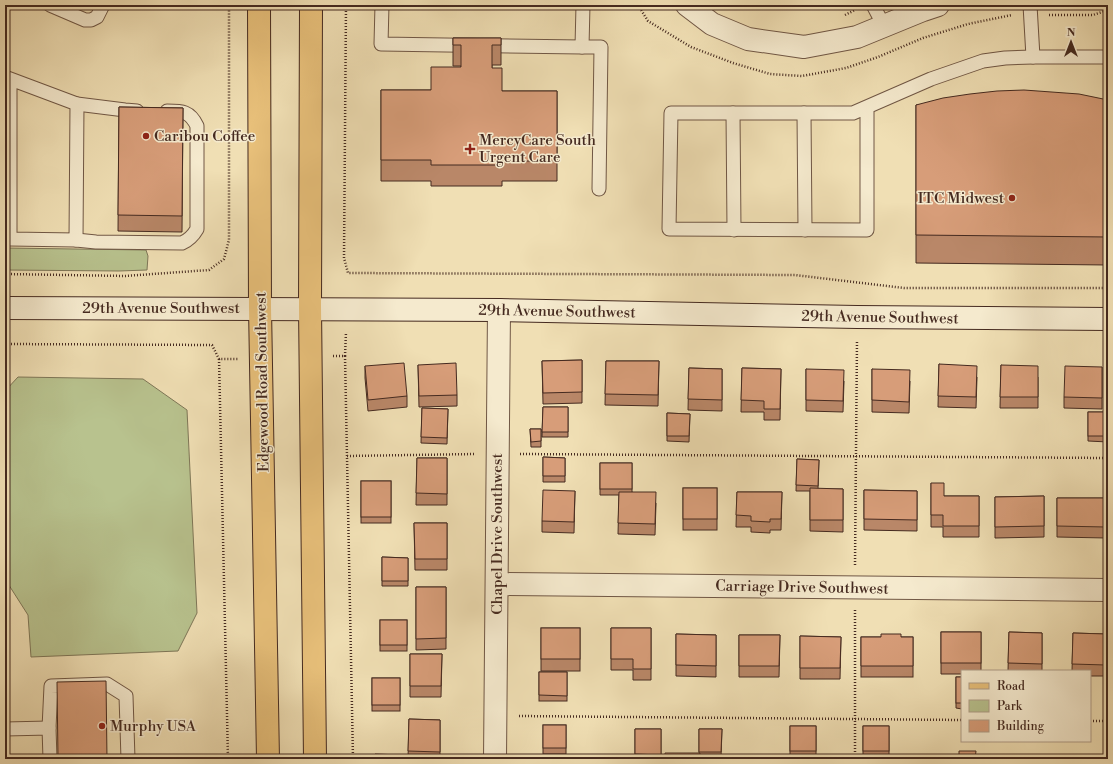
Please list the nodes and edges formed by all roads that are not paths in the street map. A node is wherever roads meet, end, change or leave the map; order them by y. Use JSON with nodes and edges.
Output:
{"nodes":[{"id":1,"x":50,"y":5,"type":"edge"},
{"id":2,"x":103,"y":5,"type":"edge"},
{"id":3,"x":259,"y":5,"type":"edge"},
{"id":4,"x":311,"y":5,"type":"edge"},
{"id":5,"x":382,"y":5,"type":"edge"},
{"id":6,"x":582,"y":5,"type":"edge"},
{"id":7,"x":688,"y":5,"type":"edge"},
{"id":8,"x":938,"y":5,"type":"edge"},
{"id":9,"x":1030,"y":5,"type":"edge"},
{"id":10,"x":867,"y":6,"type":"edge"},
{"id":11,"x":884,"y":26,"type":"junction"},
{"id":12,"x":582,"y":47,"type":"junction"},
{"id":13,"x":1033,"y":57,"type":"junction"},
{"id":14,"x":1108,"y":57,"type":"edge"},
{"id":15,"x":8,"y":78,"type":"edge"},
{"id":16,"x":77,"y":104,"type":"junction"},
{"id":17,"x":867,"y":107,"type":"junction"},
{"id":18,"x":733,"y":113,"type":"junction"},
{"id":19,"x":804,"y":113,"type":"junction"},
{"id":20,"x":599,"y":189,"type":"dead end"},
{"id":21,"x":734,"y":230,"type":"junction"},
{"id":22,"x":805,"y":230,"type":"junction"},
{"id":23,"x":76,"y":240,"type":"junction"},
{"id":24,"x":5,"y":308,"type":"edge"},
{"id":25,"x":260,"y":308,"type":"junction"},
{"id":26,"x":310,"y":308,"type":"junction"},
{"id":27,"x":499,"y":310,"type":"junction"},
{"id":28,"x":1108,"y":319,"type":"edge"},
{"id":29,"x":497,"y":584,"type":"junction"},
{"id":30,"x":1108,"y":590,"type":"edge"},
{"id":31,"x":49,"y":728,"type":"junction"},
{"id":32,"x":5,"y":730,"type":"edge"},
{"id":33,"x":50,"y":759,"type":"edge"},
{"id":34,"x":128,"y":759,"type":"edge"},
{"id":35,"x":268,"y":759,"type":"edge"},
{"id":36,"x":315,"y":759,"type":"edge"},
{"id":37,"x":496,"y":759,"type":"edge"}],
"edges":[{"from":1,"to":2,"type":"lane"},
{"from":3,"to":25,"type":"main road","name":"Edgewood Road Southwest"},
{"from":4,"to":26,"type":"main road"},
{"from":5,"to":12,"type":"lane"},
{"from":6,"to":12,"type":"lane"},
{"from":7,"to":11,"type":"street"},
{"from":8,"to":11,"type":"street"},
{"from":9,"to":13,"type":"lane"},
{"from":10,"to":11,"type":"lane"},
{"from":12,"to":20,"type":"lane"},
{"from":13,"to":14,"type":"lane"},
{"from":13,"to":17,"type":"lane"},
{"from":15,"to":16,"type":"lane"},
{"from":15,"to":23,"type":"lane"},
{"from":16,"to":23,"type":"lane"},
{"from":16,"to":23,"type":"lane"},
{"from":17,"to":19,"type":"lane"},
{"from":17,"to":22,"type":"lane"},
{"from":18,"to":19,"type":"lane"},
{"from":18,"to":21,"type":"lane"},
{"from":18,"to":21,"type":"lane"},
{"from":19,"to":22,"type":"lane"},
{"from":21,"to":22,"type":"lane"},
{"from":24,"to":25,"type":"street","name":"29th Avenue Southwest"},
{"from":25,"to":26,"type":"street","name":"29th Avenue Southwest"},
{"from":25,"to":35,"type":"main road","name":"Edgewood Road Southwest"},
{"from":26,"to":27,"type":"street","name":"29th Avenue Southwest"},
{"from":26,"to":36,"type":"main road"},
{"from":27,"to":28,"type":"street","name":"29th Avenue Southwest"},
{"from":27,"to":29,"type":"street","name":"Chapel Drive Southwest"},
{"from":29,"to":30,"type":"street","name":"Carriage Drive Southwest"},
{"from":29,"to":37,"type":"street","name":"Chapel Drive Southwest"},
{"from":31,"to":32,"type":"lane"},
{"from":31,"to":33,"type":"lane"},
{"from":31,"to":34,"type":"lane"}]}
